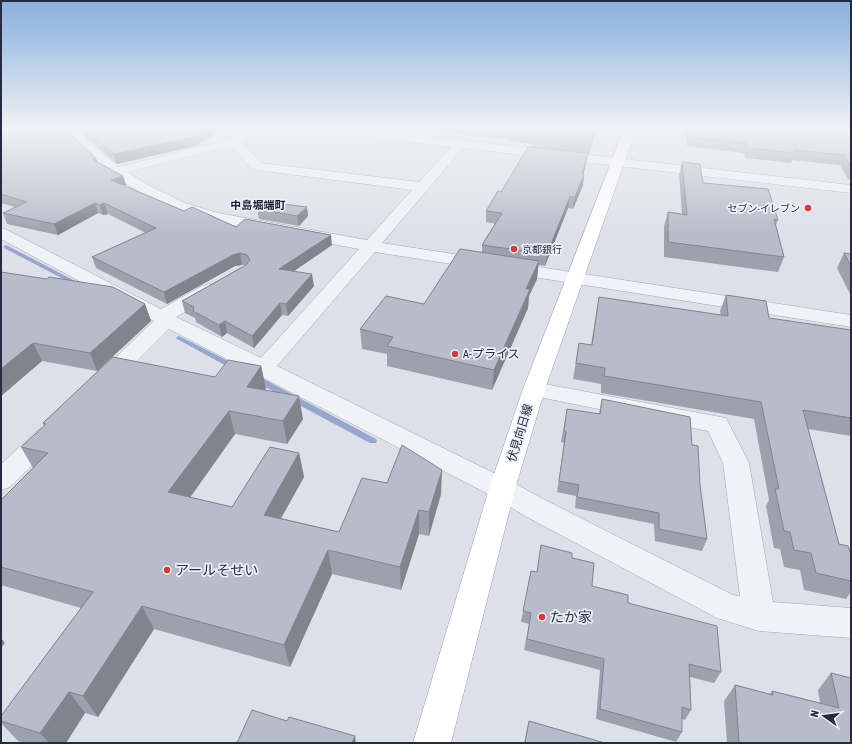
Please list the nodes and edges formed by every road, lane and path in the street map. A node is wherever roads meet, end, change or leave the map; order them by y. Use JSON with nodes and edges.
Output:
{"nodes":[{"id":1,"x":107,"y":164,"type":"edge"},
{"id":2,"x":146,"y":164,"type":"edge"},
{"id":3,"x":255,"y":164,"type":"edge"},
{"id":4,"x":443,"y":164,"type":"edge"},
{"id":5,"x":617,"y":164,"type":"edge"},
{"id":6,"x":633,"y":164,"type":"edge"},
{"id":7,"x":116,"y":171,"type":"junction"},
{"id":8,"x":422,"y":187,"type":"junction"},
{"id":9,"x":851,"y":189,"type":"edge"},
{"id":10,"x":4,"y":238,"type":"edge"},
{"id":11,"x":370,"y":246,"type":"junction"},
{"id":12,"x":576,"y":276,"type":"junction"},
{"id":13,"x":222,"y":282,"type":"edge"},
{"id":14,"x":164,"y":318,"type":"junction"},
{"id":15,"x":851,"y":321,"type":"edge"},
{"id":16,"x":263,"y":369,"type":"junction"},
{"id":17,"x":534,"y":389,"type":"junction"},
{"id":18,"x":93,"y":392,"type":"edge"},
{"id":19,"x":64,"y":419,"type":"edge"},
{"id":20,"x":1,"y":480,"type":"edge"},
{"id":21,"x":502,"y":489,"type":"junction"},
{"id":22,"x":759,"y":616,"type":"junction"},
{"id":23,"x":851,"y":623,"type":"edge"},
{"id":24,"x":432,"y":743,"type":"edge"}],
"edges":[{"from":1,"to":7,"type":"street"},
{"from":2,"to":7,"type":"street"},
{"from":3,"to":8,"type":"street"},
{"from":4,"to":8,"type":"street"},
{"from":5,"to":12,"type":"main road","name":"伏見向日線"},
{"from":6,"to":9,"type":"street"},
{"from":7,"to":11,"type":"street"},
{"from":8,"to":11,"type":"street"},
{"from":10,"to":14,"type":"street"},
{"from":11,"to":12,"type":"street"},
{"from":11,"to":16,"type":"street"},
{"from":12,"to":15,"type":"street"},
{"from":12,"to":17,"type":"main road","name":"伏見向日線"},
{"from":13,"to":14,"type":"street"},
{"from":14,"to":16,"type":"street"},
{"from":14,"to":18,"type":"street"},
{"from":16,"to":21,"type":"street"},
{"from":17,"to":21,"type":"main road","name":"伏見向日線"},
{"from":17,"to":22,"type":"street"},
{"from":19,"to":20,"type":"street"},
{"from":21,"to":22,"type":"street"},
{"from":21,"to":24,"type":"main road","name":"伏見向日線"},
{"from":22,"to":23,"type":"street"}]}
